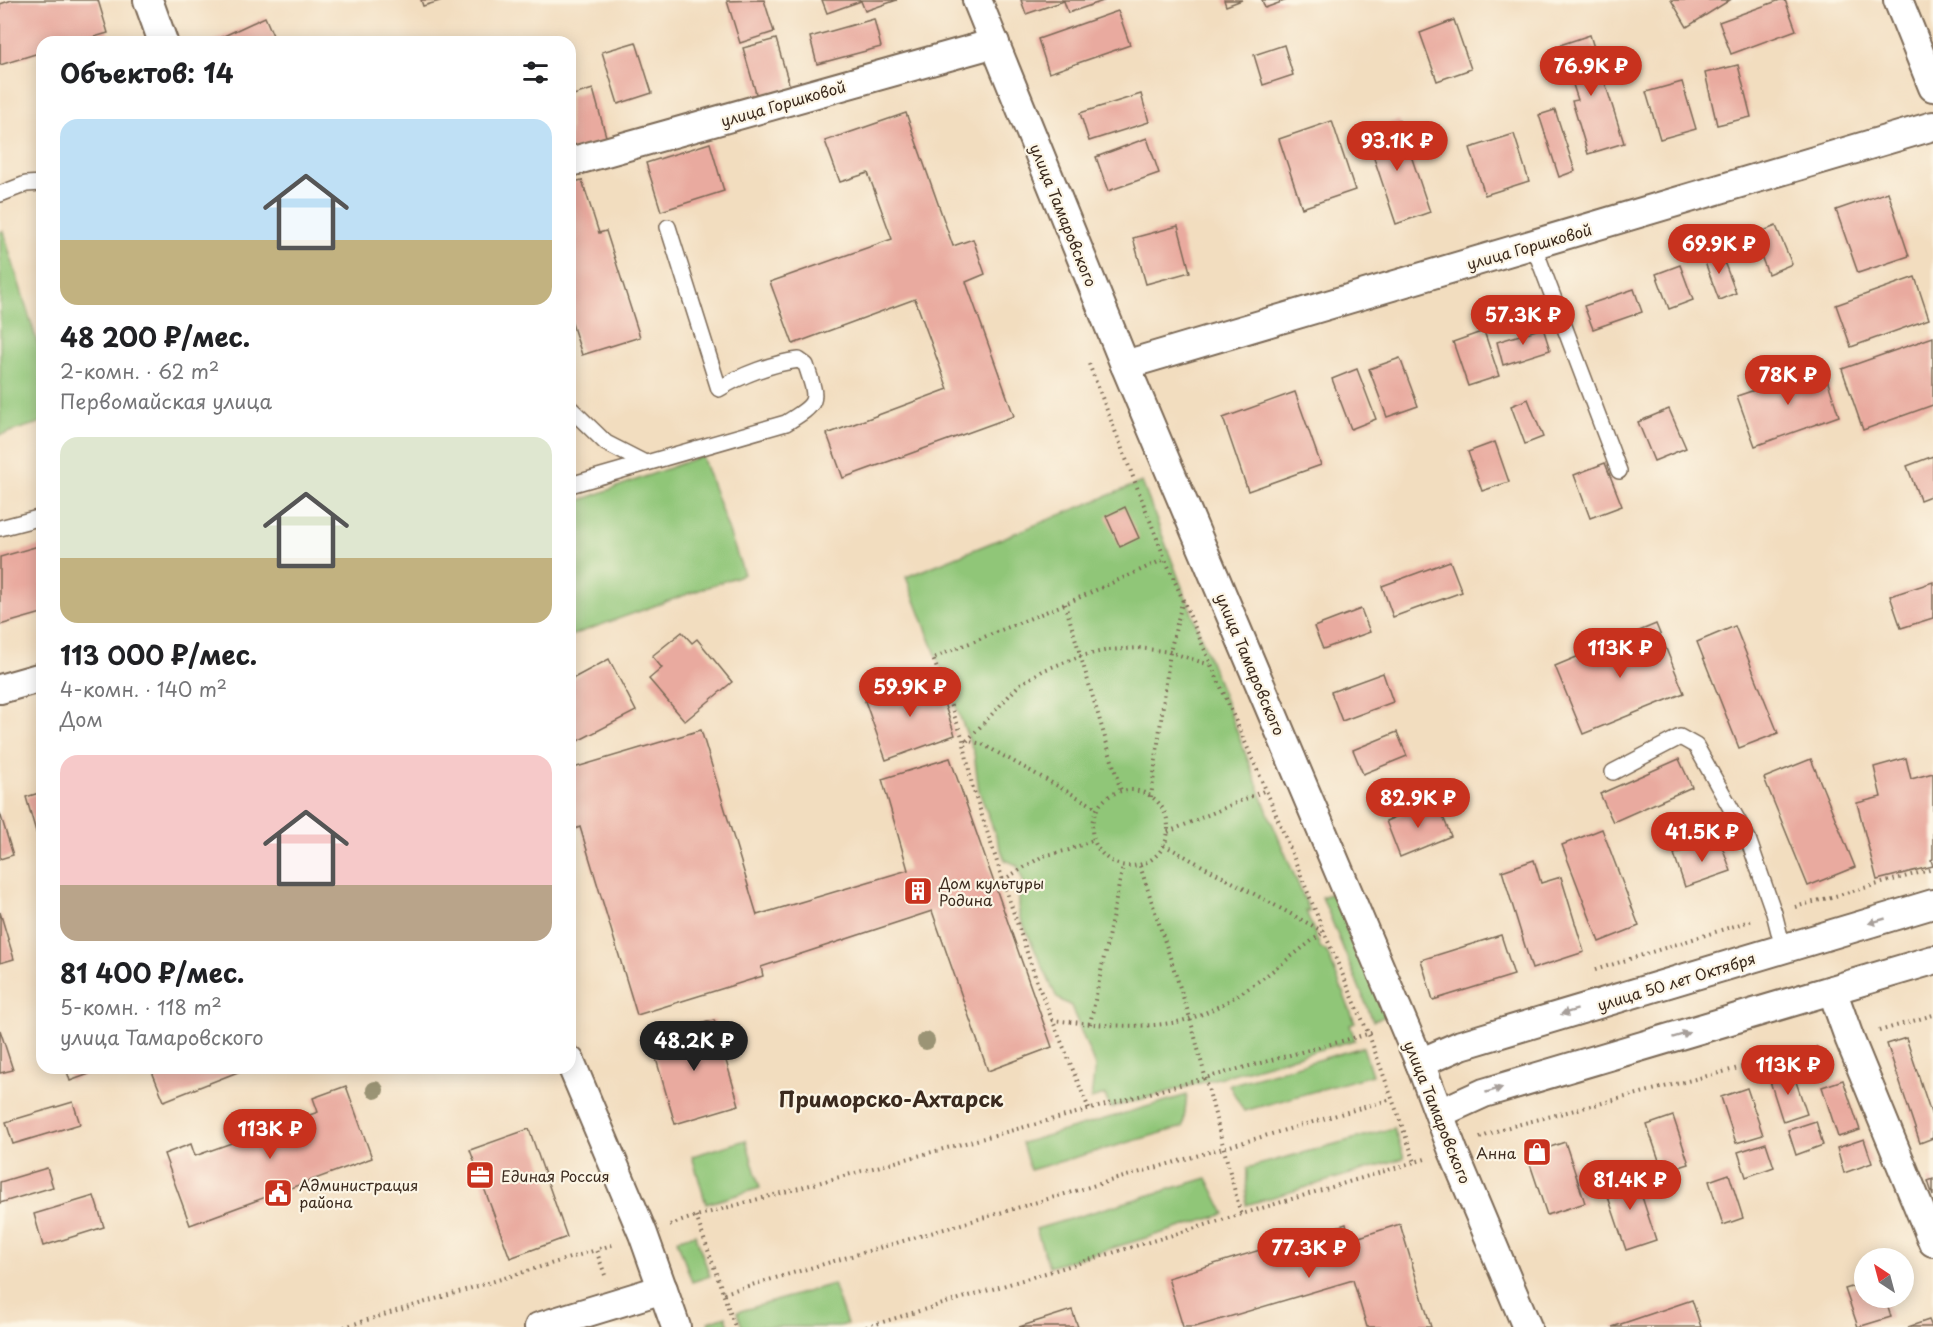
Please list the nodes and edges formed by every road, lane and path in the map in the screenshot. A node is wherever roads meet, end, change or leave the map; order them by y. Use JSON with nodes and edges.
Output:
{"nodes":[{"id":1,"x":148,"y":0,"type":"edge"},
{"id":2,"x":977,"y":0,"type":"edge"},
{"id":3,"x":1898,"y":0,"type":"edge"},
{"id":4,"x":161,"y":36,"type":"edge"},
{"id":5,"x":995,"y":43,"type":"junction"},
{"id":6,"x":1933,"y":87,"type":"edge"},
{"id":7,"x":1933,"y":126,"type":"edge"},
{"id":8,"x":576,"y":160,"type":"edge"},
{"id":9,"x":36,"y":183,"type":"edge"},
{"id":10,"x":0,"y":194,"type":"edge"},
{"id":11,"x":668,"y":227,"type":"dead end"},
{"id":12,"x":1533,"y":244,"type":"junction"},
{"id":13,"x":1125,"y":365,"type":"junction"},
{"id":14,"x":576,"y":414,"type":"edge"},
{"id":15,"x":645,"y":463,"type":"junction"},
{"id":16,"x":1619,"y":471,"type":"dead end"},
{"id":17,"x":576,"y":483,"type":"edge"},
{"id":18,"x":36,"y":519,"type":"edge"},
{"id":19,"x":0,"y":528,"type":"edge"},
{"id":20,"x":1183,"y":599,"type":"junction"},
{"id":21,"x":1065,"y":604,"type":"junction"},
{"id":22,"x":1170,"y":652,"type":"junction"},
{"id":23,"x":1081,"y":656,"type":"junction"},
{"id":24,"x":1210,"y":665,"type":"junction"},
{"id":25,"x":36,"y":679,"type":"edge"},
{"id":26,"x":0,"y":689,"type":"edge"},
{"id":27,"x":965,"y":740,"type":"junction"},
{"id":28,"x":1613,"y":772,"type":"dead end"},
{"id":29,"x":1266,"y":790,"type":"junction"},
{"id":30,"x":1121,"y":791,"type":"junction"},
{"id":31,"x":1151,"y":796,"type":"junction"},
{"id":32,"x":1097,"y":808,"type":"junction"},
{"id":33,"x":1168,"y":832,"type":"junction"},
{"id":34,"x":1093,"y":840,"type":"junction"},
{"id":35,"x":1164,"y":845,"type":"junction"},
{"id":36,"x":1123,"y":866,"type":"junction"},
{"id":37,"x":1140,"y":866,"type":"junction"},
{"id":38,"x":1933,"y":869,"type":"edge"},
{"id":39,"x":1003,"y":880,"type":"junction"},
{"id":40,"x":1933,"y":904,"type":"edge"},
{"id":41,"x":1774,"y":913,"type":"junction"},
{"id":42,"x":1324,"y":932,"type":"junction"},
{"id":43,"x":1783,"y":948,"type":"junction"},
{"id":44,"x":1933,"y":960,"type":"edge"},
{"id":45,"x":1592,"y":971,"type":"dead end"},
{"id":46,"x":1832,"y":990,"type":"junction"},
{"id":47,"x":1933,"y":1015,"type":"edge"},
{"id":48,"x":1190,"y":1018,"type":"junction"},
{"id":49,"x":1052,"y":1020,"type":"junction"},
{"id":50,"x":1401,"y":1021,"type":"junction"},
{"id":51,"x":1090,"y":1024,"type":"junction"},
{"id":52,"x":1369,"y":1035,"type":"junction"},
{"id":53,"x":1850,"y":1040,"type":"junction"},
{"id":54,"x":1420,"y":1063,"type":"junction"},
{"id":55,"x":575,"y":1074,"type":"edge"},
{"id":56,"x":1207,"y":1079,"type":"junction"},
{"id":57,"x":1392,"y":1099,"type":"junction"},
{"id":58,"x":1089,"y":1110,"type":"junction"},
{"id":59,"x":1440,"y":1113,"type":"junction"},
{"id":60,"x":1223,"y":1148,"type":"junction"},
{"id":61,"x":1453,"y":1151,"type":"junction"},
{"id":62,"x":1415,"y":1162,"type":"junction"},
{"id":63,"x":1241,"y":1215,"type":"junction"},
{"id":64,"x":1933,"y":1242,"type":"edge"},
{"id":65,"x":596,"y":1250,"type":"dead end"},
{"id":66,"x":663,"y":1289,"type":"junction"},
{"id":67,"x":724,"y":1293,"type":"junction"},
{"id":68,"x":667,"y":1325,"type":"edge"},
{"id":69,"x":344,"y":1327,"type":"edge"},
{"id":70,"x":538,"y":1327,"type":"edge"},
{"id":71,"x":735,"y":1327,"type":"edge"},
{"id":72,"x":866,"y":1327,"type":"edge"},
{"id":73,"x":1527,"y":1327,"type":"edge"}],
"edges":[{"from":1,"to":4,"type":"street"},
{"from":2,"to":5,"type":"street","name":"улица Тамаровского"},
{"from":3,"to":6,"type":"street"},
{"from":5,"to":8,"type":"street","name":"улица Горшковой"},
{"from":5,"to":13,"type":"street","name":"улица Тамаровского"},
{"from":7,"to":12,"type":"street","name":"улица Горшковой"},
{"from":9,"to":10,"type":"lane"},
{"from":11,"to":15,"type":"lane"},
{"from":12,"to":13,"type":"street","name":"улица Горшковой"},
{"from":12,"to":16,"type":"lane"},
{"from":13,"to":50,"type":"street","name":"улица Тамаровского"},
{"from":14,"to":15,"type":"lane"},
{"from":15,"to":17,"type":"lane"},
{"from":18,"to":19,"type":"lane"},
{"from":20,"to":21,"type":"path"},
{"from":20,"to":22,"type":"path"},
{"from":20,"to":24,"type":"path"},
{"from":21,"to":23,"type":"path"},
{"from":21,"to":27,"type":"path"},
{"from":22,"to":23,"type":"path"},
{"from":22,"to":24,"type":"path"},
{"from":22,"to":31,"type":"path"},
{"from":23,"to":27,"type":"path"},
{"from":23,"to":30,"type":"path"},
{"from":24,"to":29,"type":"path"},
{"from":25,"to":26,"type":"street"},
{"from":27,"to":32,"type":"path"},
{"from":27,"to":39,"type":"path"},
{"from":28,"to":41,"type":"lane"},
{"from":29,"to":33,"type":"path"},
{"from":29,"to":42,"type":"path"},
{"from":30,"to":31,"type":"path"},
{"from":30,"to":32,"type":"path"},
{"from":31,"to":33,"type":"path"},
{"from":32,"to":34,"type":"path"},
{"from":33,"to":35,"type":"path"},
{"from":34,"to":36,"type":"path"},
{"from":34,"to":39,"type":"path"},
{"from":35,"to":37,"type":"path"},
{"from":35,"to":42,"type":"path"},
{"from":36,"to":37,"type":"path"},
{"from":36,"to":51,"type":"path"},
{"from":37,"to":48,"type":"path"},
{"from":38,"to":41,"type":"path"},
{"from":39,"to":49,"type":"path"},
{"from":40,"to":43,"type":"street","name":"улица 50 лет Октября","one_way":true},
{"from":41,"to":43,"type":"lane"},
{"from":41,"to":45,"type":"path"},
{"from":42,"to":48,"type":"path"},
{"from":42,"to":52,"type":"path"},
{"from":43,"to":54,"type":"street","name":"улица 50 лет Октября","one_way":true},
{"from":44,"to":46,"type":"street"},
{"from":46,"to":53,"type":"street"},
{"from":59,"to":46,"type":"street","one_way":true},
{"from":47,"to":53,"type":"path"},
{"from":48,"to":51,"type":"path"},
{"from":48,"to":56,"type":"path"},
{"from":49,"to":51,"type":"path"},
{"from":49,"to":58,"type":"path"},
{"from":50,"to":52,"type":"path"},
{"from":50,"to":54,"type":"street","name":"улица Тамаровского"},
{"from":52,"to":56,"type":"path"},
{"from":52,"to":57,"type":"path"},
{"from":53,"to":61,"type":"path"},
{"from":53,"to":64,"type":"street"},
{"from":54,"to":59,"type":"street","name":"улица Тамаровского"},
{"from":55,"to":66,"type":"street"},
{"from":56,"to":58,"type":"path"},
{"from":56,"to":60,"type":"path"},
{"from":57,"to":60,"type":"path"},
{"from":57,"to":62,"type":"path"},
{"from":58,"to":67,"type":"path"},
{"from":59,"to":61,"type":"street","name":"улица Тамаровского"},
{"from":60,"to":63,"type":"path"},
{"from":60,"to":67,"type":"path"},
{"from":61,"to":62,"type":"path"},
{"from":61,"to":73,"type":"street","name":"улица Тамаровского"},
{"from":62,"to":63,"type":"path"},
{"from":63,"to":72,"type":"path"},
{"from":65,"to":69,"type":"path"},
{"from":66,"to":68,"type":"street"},
{"from":66,"to":70,"type":"street"},
{"from":67,"to":71,"type":"path"}]}
